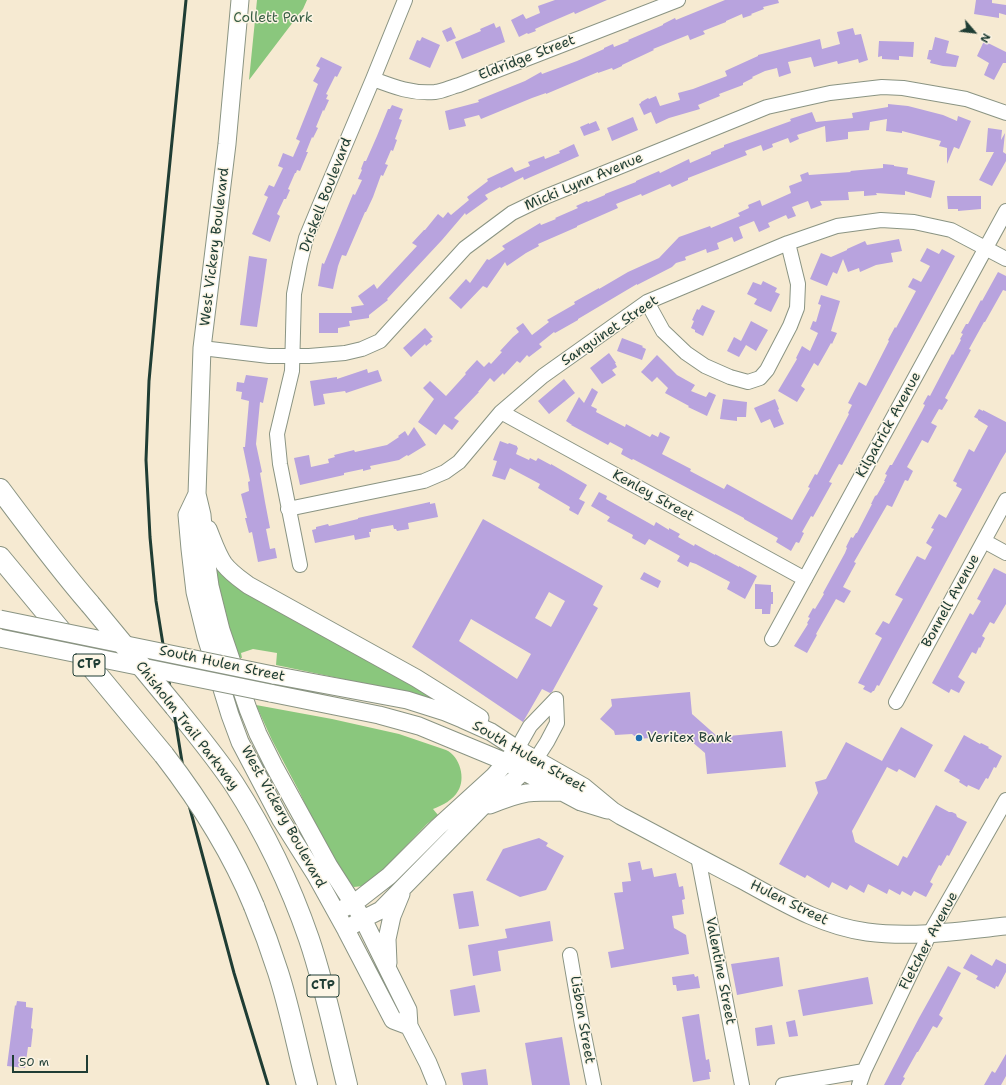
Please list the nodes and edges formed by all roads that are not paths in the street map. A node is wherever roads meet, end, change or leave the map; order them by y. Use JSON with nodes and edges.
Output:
{"nodes":[{"id":1,"x":240,"y":0,"type":"edge"},
{"id":2,"x":405,"y":0,"type":"edge"},
{"id":3,"x":678,"y":0,"type":"edge"},
{"id":4,"x":373,"y":79,"type":"junction"},
{"id":5,"x":1006,"y":113,"type":"edge"},
{"id":6,"x":1006,"y":211,"type":"edge"},
{"id":7,"x":788,"y":243,"type":"junction"},
{"id":8,"x":986,"y":248,"type":"junction"},
{"id":9,"x":1006,"y":260,"type":"edge"},
{"id":10,"x":647,"y":302,"type":"junction"},
{"id":11,"x":202,"y":348,"type":"junction"},
{"id":12,"x":292,"y":356,"type":"junction"},
{"id":13,"x":501,"y":412,"type":"junction"},
{"id":14,"x":0,"y":489,"type":"edge"},
{"id":15,"x":197,"y":494,"type":"junction"},
{"id":16,"x":1006,"y":500,"type":"edge"},
{"id":17,"x":288,"y":509,"type":"junction"},
{"id":18,"x":202,"y":515,"type":"junction"},
{"id":19,"x":984,"y":541,"type":"junction"},
{"id":20,"x":1006,"y":553,"type":"edge"},
{"id":21,"x":0,"y":557,"type":"edge"},
{"id":22,"x":300,"y":565,"type":"dead end"},
{"id":23,"x":805,"y":579,"type":"junction"},
{"id":24,"x":0,"y":619,"type":"edge"},
{"id":25,"x":0,"y":638,"type":"edge"},
{"id":26,"x":772,"y":640,"type":"dead end"},
{"id":27,"x":896,"y":702,"type":"dead end"},
{"id":28,"x":517,"y":749,"type":"junction"},
{"id":29,"x":536,"y":759,"type":"junction"},
{"id":30,"x":506,"y":762,"type":"junction"},
{"id":31,"x":524,"y":771,"type":"junction"},
{"id":32,"x":563,"y":792,"type":"junction"},
{"id":33,"x":1006,"y":800,"type":"edge"},
{"id":34,"x":481,"y":808,"type":"junction"},
{"id":35,"x":613,"y":811,"type":"junction"},
{"id":36,"x":698,"y":857,"type":"junction"},
{"id":37,"x":405,"y":885,"type":"junction"},
{"id":38,"x":353,"y":904,"type":"junction"},
{"id":39,"x":336,"y":913,"type":"junction"},
{"id":40,"x":362,"y":919,"type":"junction"},
{"id":41,"x":1006,"y":926,"type":"edge"},
{"id":42,"x":346,"y":930,"type":"junction"},
{"id":43,"x":930,"y":933,"type":"junction"},
{"id":44,"x":570,"y":955,"type":"dead end"},
{"id":45,"x":389,"y":971,"type":"junction"},
{"id":46,"x":409,"y":1026,"type":"junction"},
{"id":47,"x":864,"y":1071,"type":"junction"},
{"id":48,"x":307,"y":1085,"type":"edge"},
{"id":49,"x":347,"y":1085,"type":"edge"},
{"id":50,"x":437,"y":1085,"type":"edge"},
{"id":51,"x":594,"y":1085,"type":"edge"},
{"id":52,"x":742,"y":1085,"type":"edge"},
{"id":53,"x":783,"y":1085,"type":"edge"},
{"id":54,"x":859,"y":1085,"type":"edge"}],
"edges":[{"from":1,"to":11,"type":"main road","name":"West Vickery Boulevard"},
{"from":2,"to":4,"type":"street","name":"Driskell Boulevard"},
{"from":3,"to":4,"type":"street","name":"Eldridge Street"},
{"from":4,"to":12,"type":"street","name":"Driskell Boulevard"},
{"from":5,"to":12,"type":"street","name":"Micki Lynn Avenue"},
{"from":6,"to":8,"type":"street","name":"Kilpatrick Avenue"},
{"from":7,"to":8,"type":"street","name":"Sanguinet Street"},
{"from":7,"to":10,"type":"street","name":"Sanguinet Street"},
{"from":7,"to":10,"type":"street"},
{"from":8,"to":9,"type":"street","name":"Sanguinet Street"},
{"from":8,"to":23,"type":"street","name":"Kilpatrick Avenue"},
{"from":10,"to":13,"type":"street","name":"Sanguinet Street"},
{"from":11,"to":12,"type":"street","name":"Micki Lynn Avenue"},
{"from":11,"to":15,"type":"main road","name":"West Vickery Boulevard"},
{"from":12,"to":17,"type":"street","name":"Driskell Boulevard"},
{"from":13,"to":17,"type":"street","name":"Sanguinet Street"},
{"from":13,"to":23,"type":"street","name":"Kenley Street"},
{"from":14,"to":49,"type":"highway","name":"Chisholm Trail Parkway","number":"CTP","bridge":true},
{"from":15,"to":18,"type":"main road","name":"West Vickery Boulevard"},
{"from":15,"to":39,"type":"main road","name":"West Vickery Boulevard"},
{"from":16,"to":19,"type":"street","name":"Bonnell Avenue"},
{"from":17,"to":22,"type":"street","name":"Driskell Boulevard"},
{"from":18,"to":28,"type":"main road"},
{"from":18,"to":38,"type":"main road","name":"West Vickery Boulevard"},
{"from":19,"to":20,"type":"street"},
{"from":19,"to":27,"type":"street","name":"Bonnell Avenue"},
{"from":21,"to":48,"type":"highway","number":"CTP","bridge":true},
{"from":23,"to":26,"type":"street","name":"Kilpatrick Avenue"},
{"from":24,"to":28,"type":"main road","name":"South Hulen Street","bridge":true},
{"from":25,"to":30,"type":"main road","name":"South Hulen Street","bridge":true},
{"from":28,"to":29,"type":"main road","name":"South Hulen Street"},
{"from":28,"to":29,"type":"street"},
{"from":28,"to":30,"type":"main road"},
{"from":29,"to":31,"type":"main road"},
{"from":29,"to":35,"type":"main road","name":"South Hulen Street"},
{"from":30,"to":31,"type":"main road","name":"South Hulen Street"},
{"from":30,"to":38,"type":"main road"},
{"from":31,"to":32,"type":"main road","name":"South Hulen Street"},
{"from":31,"to":34,"type":"main road"},
{"from":32,"to":34,"type":"main road"},
{"from":32,"to":35,"type":"main road","name":"South Hulen Street"},
{"from":33,"to":43,"type":"street","name":"Fletcher Avenue"},
{"from":34,"to":37,"type":"main road"},
{"from":35,"to":36,"type":"main road","name":"Hulen Street"},
{"from":36,"to":43,"type":"main road","name":"Hulen Street"},
{"from":36,"to":52,"type":"street","name":"Valentine Street"},
{"from":37,"to":40,"type":"main road"},
{"from":37,"to":45,"type":"main road"},
{"from":38,"to":39,"type":"main road"},
{"from":38,"to":40,"type":"main road","name":"West Vickery Boulevard"},
{"from":39,"to":42,"type":"main road","name":"West Vickery Boulevard"},
{"from":40,"to":42,"type":"main road"},
{"from":40,"to":45,"type":"main road","name":"West Vickery Boulevard"},
{"from":41,"to":43,"type":"main road","name":"Hulen Street"},
{"from":42,"to":46,"type":"main road","name":"West Vickery Boulevard"},
{"from":43,"to":47,"type":"street","name":"Fletcher Avenue"},
{"from":44,"to":51,"type":"street","name":"Lisbon Street"},
{"from":45,"to":46,"type":"main road","name":"West Vickery Boulevard"},
{"from":46,"to":50,"type":"main road","name":"West Vickery Boulevard"},
{"from":47,"to":53,"type":"street"},
{"from":47,"to":54,"type":"street","name":"Fletcher Avenue"}]}
